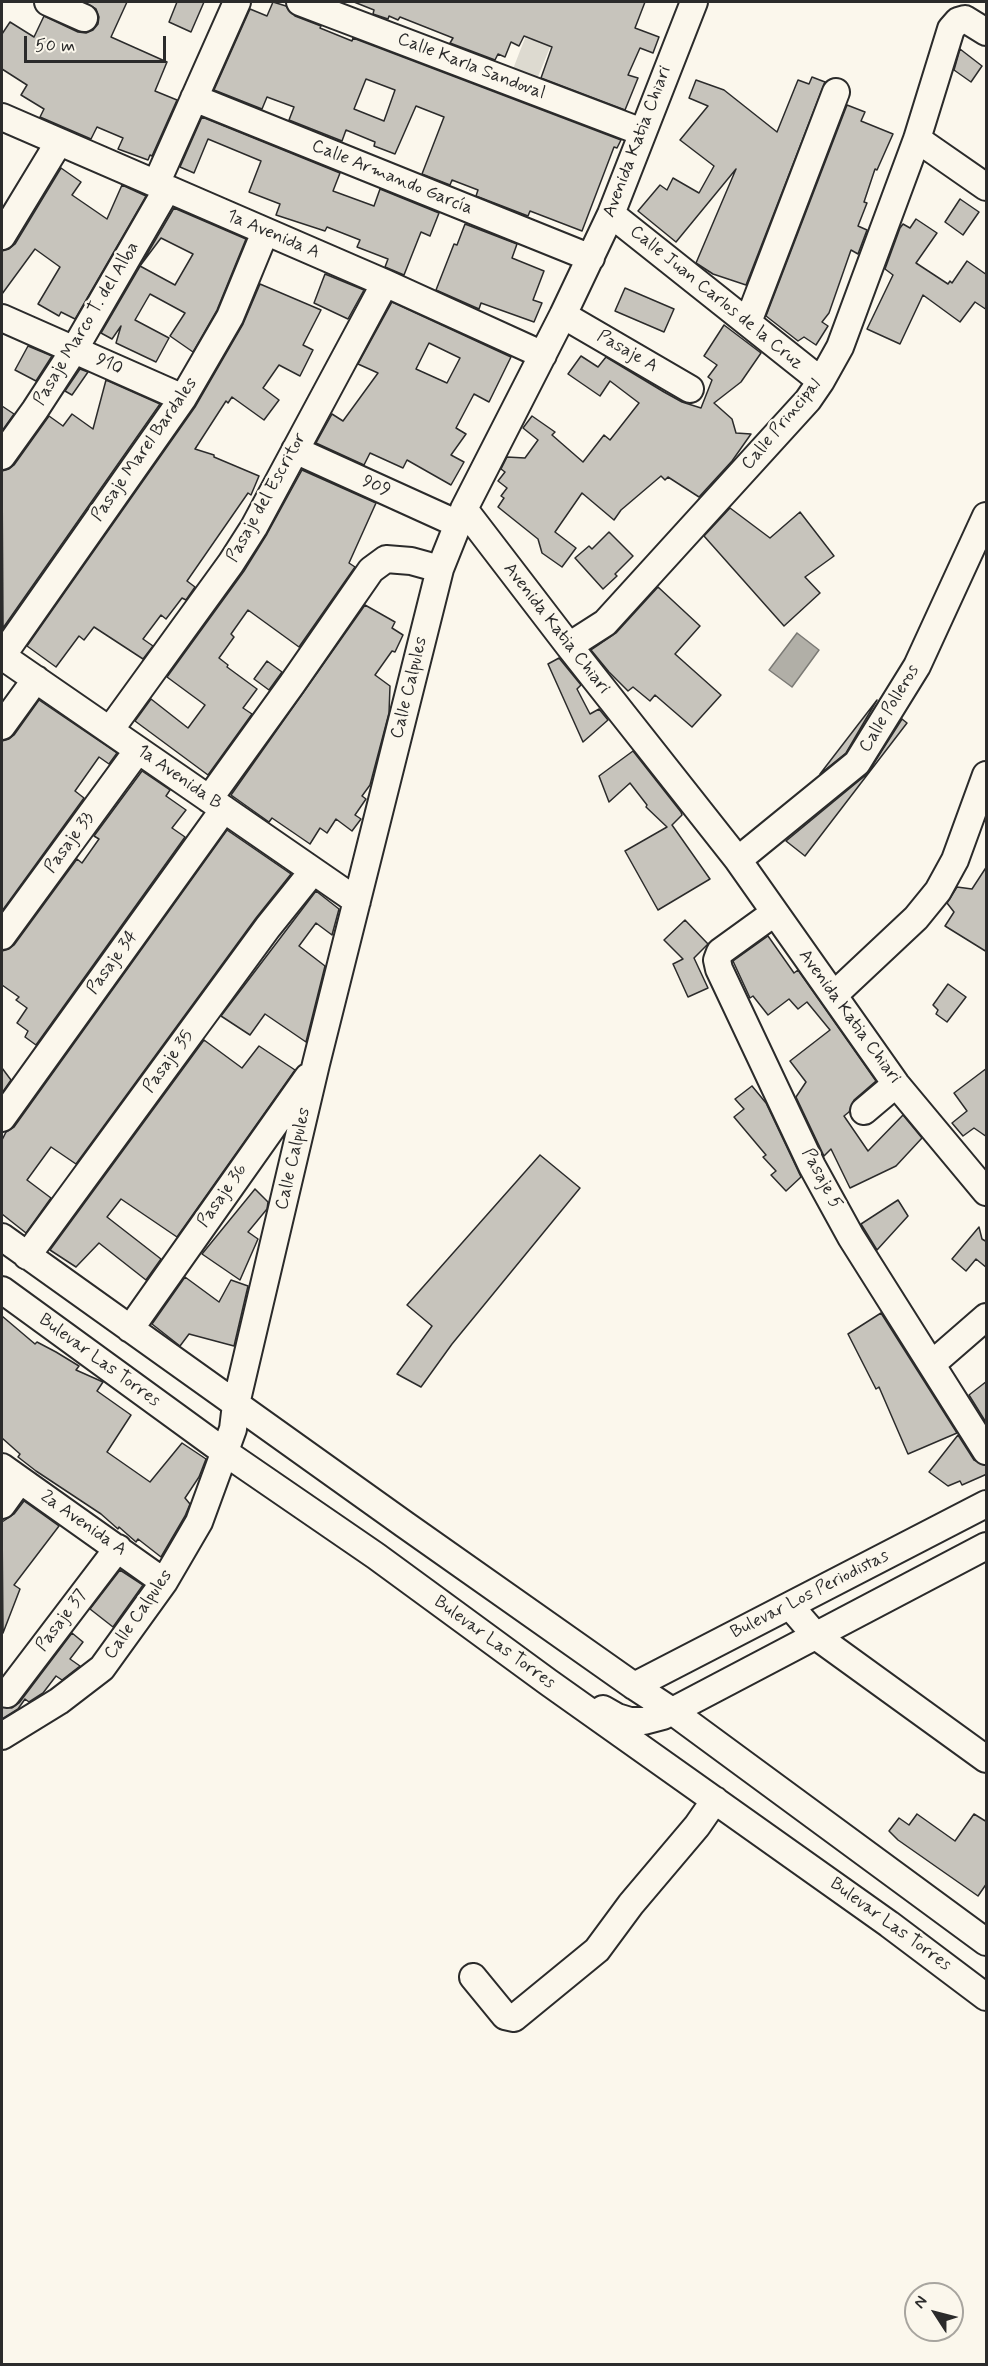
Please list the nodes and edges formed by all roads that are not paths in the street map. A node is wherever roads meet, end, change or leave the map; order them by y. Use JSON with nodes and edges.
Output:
{"nodes":[{"id":1,"x":48,"y":2,"type":"edge"},
{"id":2,"x":237,"y":2,"type":"edge"},
{"id":3,"x":300,"y":2,"type":"edge"},
{"id":4,"x":692,"y":2,"type":"edge"},
{"id":5,"x":84,"y":18,"type":"dead end"},
{"id":6,"x":976,"y":25,"type":"edge"},
{"id":7,"x":836,"y":92,"type":"dead end"},
{"id":8,"x":194,"y":98,"type":"junction"},
{"id":9,"x":2,"y":117,"type":"edge"},
{"id":10,"x":642,"y":132,"type":"junction"},
{"id":11,"x":917,"y":139,"type":"junction"},
{"id":12,"x":58,"y":142,"type":"junction"},
{"id":13,"x":161,"y":186,"type":"junction"},
{"id":14,"x":987,"y":187,"type":"edge"},
{"id":15,"x":611,"y":214,"type":"junction"},
{"id":16,"x":266,"y":232,"type":"junction"},
{"id":17,"x":2,"y":236,"type":"edge"},
{"id":18,"x":591,"y":258,"type":"junction"},
{"id":19,"x":385,"y":283,"type":"junction"},
{"id":20,"x":563,"y":315,"type":"junction"},
{"id":21,"x":2,"y":318,"type":"edge"},
{"id":22,"x":748,"y":322,"type":"junction"},
{"id":23,"x":74,"y":350,"type":"junction"},
{"id":24,"x":543,"y":355,"type":"junction"},
{"id":25,"x":821,"y":381,"type":"junction"},
{"id":26,"x":690,"y":388,"type":"dead end"},
{"id":27,"x":183,"y":398,"type":"junction"},
{"id":28,"x":295,"y":450,"type":"junction"},
{"id":29,"x":2,"y":456,"type":"edge"},
{"id":30,"x":461,"y":516,"type":"junction"},
{"id":31,"x":987,"y":516,"type":"edge"},
{"id":32,"x":440,"y":569,"type":"junction"},
{"id":33,"x":569,"y":646,"type":"junction"},
{"id":34,"x":2,"y":656,"type":"edge"},
{"id":35,"x":36,"y":679,"type":"junction"},
{"id":36,"x":2,"y":726,"type":"edge"},
{"id":37,"x":110,"y":730,"type":"junction"},
{"id":38,"x":138,"y":750,"type":"junction"},
{"id":39,"x":987,"y":775,"type":"edge"},
{"id":40,"x":216,"y":804,"type":"junction"},
{"id":41,"x":738,"y":860,"type":"junction"},
{"id":42,"x":313,"y":871,"type":"junction"},
{"id":43,"x":357,"y":901,"type":"junction"},
{"id":44,"x":774,"y":913,"type":"junction"},
{"id":45,"x":2,"y":936,"type":"edge"},
{"id":46,"x":834,"y":995,"type":"junction"},
{"id":47,"x":316,"y":1064,"type":"junction"},
{"id":48,"x":897,"y":1084,"type":"junction"},
{"id":49,"x":864,"y":1111,"type":"dead end"},
{"id":50,"x":2,"y":1118,"type":"edge"},
{"id":51,"x":987,"y":1192,"type":"edge"},
{"id":52,"x":2,"y":1237,"type":"edge"},
{"id":53,"x":27,"y":1256,"type":"junction"},
{"id":54,"x":2,"y":1290,"type":"edge"},
{"id":55,"x":987,"y":1317,"type":"edge"},
{"id":56,"x":130,"y":1329,"type":"junction"},
{"id":57,"x":932,"y":1364,"type":"junction"},
{"id":58,"x":236,"y":1404,"type":"junction"},
{"id":59,"x":987,"y":1451,"type":"edge"},
{"id":60,"x":226,"y":1453,"type":"junction"},
{"id":61,"x":11,"y":1474,"type":"edge"},
{"id":62,"x":987,"y":1504,"type":"edge"},
{"id":63,"x":2,"y":1505,"type":"edge"},
{"id":64,"x":404,"y":1524,"type":"junction"},
{"id":65,"x":987,"y":1546,"type":"edge"},
{"id":66,"x":118,"y":1548,"type":"junction"},
{"id":67,"x":376,"y":1556,"type":"junction"},
{"id":68,"x":164,"y":1582,"type":"junction"},
{"id":69,"x":789,"y":1606,"type":"junction"},
{"id":70,"x":816,"y":1636,"type":"junction"},
{"id":71,"x":548,"y":1682,"type":"junction"},
{"id":72,"x":634,"y":1686,"type":"junction"},
{"id":73,"x":7,"y":1694,"type":"dead end"},
{"id":74,"x":672,"y":1711,"type":"junction"},
{"id":75,"x":2,"y":1736,"type":"edge"},
{"id":76,"x":987,"y":1759,"type":"edge"},
{"id":77,"x":715,"y":1800,"type":"junction"},
{"id":78,"x":981,"y":1928,"type":"edge"},
{"id":79,"x":473,"y":1977,"type":"dead end"},
{"id":80,"x":987,"y":1996,"type":"edge"}],
"edges":[{"from":1,"to":5,"type":"street"},
{"from":2,"to":8,"type":"street","name":"Pasaje Marco T. del Alba"},
{"from":3,"to":10,"type":"street","name":"Calle Karla Sandoval"},
{"from":4,"to":10,"type":"street","name":"Avenida Katia Chiari"},
{"from":6,"to":11,"type":"street","name":"Calle Principal"},
{"from":7,"to":22,"type":"street"},
{"from":8,"to":13,"type":"street","name":"Pasaje Marco T. del Alba"},
{"from":8,"to":18,"type":"street","name":"Calle Armando García"},
{"from":9,"to":12,"type":"street","name":"1a Avenida A"},
{"from":10,"to":15,"type":"street","name":"Avenida Katia Chiari"},
{"from":11,"to":14,"type":"street"},
{"from":11,"to":25,"type":"street","name":"Calle Principal"},
{"from":12,"to":13,"type":"street","name":"1a Avenida A"},
{"from":12,"to":17,"type":"street"},
{"from":13,"to":16,"type":"street","name":"1a Avenida A"},
{"from":13,"to":23,"type":"street","name":"Pasaje Marco T. del Alba"},
{"from":15,"to":18,"type":"street","name":"Avenida Katia Chiari"},
{"from":15,"to":22,"type":"street","name":"Calle Juan Carlos de la Cruz"},
{"from":16,"to":19,"type":"street","name":"1a Avenida A"},
{"from":16,"to":27,"type":"street","name":"Pasaje Marel Bardales"},
{"from":18,"to":20,"type":"street","name":"Avenida Katia Chiari"},
{"from":19,"to":24,"type":"street","name":"1a Avenida A"},
{"from":19,"to":28,"type":"street","name":"Pasaje del Escritor"},
{"from":20,"to":24,"type":"street","name":"Avenida Katia Chiari"},
{"from":20,"to":26,"type":"street","name":"Pasaje A"},
{"from":21,"to":23,"type":"street","name":"910"},
{"from":22,"to":25,"type":"street","name":"Calle Juan Carlos de la Cruz"},
{"from":23,"to":27,"type":"street","name":"910"},
{"from":23,"to":29,"type":"street","name":"Pasaje Marco T. del Alba"},
{"from":24,"to":30,"type":"street","name":"Avenida Katia Chiari"},
{"from":25,"to":33,"type":"street","name":"Calle Principal"},
{"from":27,"to":34,"type":"street","name":"Pasaje Marel Bardales"},
{"from":28,"to":30,"type":"street","name":"909"},
{"from":28,"to":37,"type":"street","name":"Pasaje del Escritor"},
{"from":30,"to":32,"type":"street","name":"Calle Calpules"},
{"from":30,"to":33,"type":"street","name":"Avenida Katia Chiari"},
{"from":31,"to":41,"type":"street","name":"Calle Polleros"},
{"from":32,"to":40,"type":"street","name":"Pasaje 34"},
{"from":32,"to":43,"type":"street","name":"Calle Calpules"},
{"from":33,"to":41,"type":"street","name":"Avenida Katia Chiari"},
{"from":34,"to":35,"type":"street","name":"1a Avenida B"},
{"from":35,"to":36,"type":"street"},
{"from":35,"to":37,"type":"street","name":"1a Avenida B"},
{"from":37,"to":38,"type":"street","name":"1a Avenida B"},
{"from":38,"to":40,"type":"street","name":"1a Avenida B"},
{"from":38,"to":45,"type":"street","name":"Pasaje 33"},
{"from":39,"to":46,"type":"street"},
{"from":40,"to":42,"type":"street","name":"1a Avenida B"},
{"from":40,"to":50,"type":"street","name":"Pasaje 34"},
{"from":41,"to":44,"type":"street","name":"Avenida Katia Chiari"},
{"from":42,"to":43,"type":"street","name":"1a Avenida B"},
{"from":42,"to":53,"type":"street","name":"Pasaje 35"},
{"from":43,"to":47,"type":"street","name":"Calle Calpules"},
{"from":44,"to":46,"type":"street","name":"Avenida Katia Chiari"},
{"from":44,"to":57,"type":"street","name":"Pasaje 5"},
{"from":46,"to":48,"type":"street","name":"Avenida Katia Chiari"},
{"from":47,"to":56,"type":"street","name":"Pasaje 36"},
{"from":47,"to":58,"type":"street","name":"Calle Calpules"},
{"from":48,"to":49,"type":"street"},
{"from":48,"to":51,"type":"street","name":"Avenida Katia Chiari"},
{"from":52,"to":53,"type":"street"},
{"from":53,"to":56,"type":"street"},
{"from":54,"to":60,"type":"street","name":"Bulevar Las Torres"},
{"from":55,"to":57,"type":"street"},
{"from":56,"to":58,"type":"street"},
{"from":57,"to":59,"type":"street","name":"Pasaje 5"},
{"from":58,"to":60,"type":"street","name":"Calle Calpules"},
{"from":58,"to":64,"type":"street"},
{"from":60,"to":67,"type":"street","name":"Bulevar Las Torres"},
{"from":60,"to":68,"type":"street","name":"Calle Calpules"},
{"from":61,"to":63,"type":"street"},
{"from":61,"to":66,"type":"street","name":"2a Avenida A"},
{"from":62,"to":69,"type":"street","name":"Bulevar Los Periodistas"},
{"from":64,"to":67,"type":"street"},
{"from":64,"to":72,"type":"street"},
{"from":65,"to":70,"type":"street","name":"Bulevar Los Periodistas"},
{"from":66,"to":68,"type":"street","name":"2a Avenida A"},
{"from":66,"to":73,"type":"street","name":"Pasaje 37"},
{"from":67,"to":71,"type":"street","name":"Bulevar Las Torres"},
{"from":68,"to":75,"type":"street","name":"Calle Calpules"},
{"from":69,"to":70,"type":"street"},
{"from":69,"to":72,"type":"street","name":"Bulevar Los Periodistas"},
{"from":70,"to":74,"type":"street","name":"Bulevar Los Periodistas"},
{"from":70,"to":76,"type":"street"},
{"from":71,"to":74,"type":"street","name":"Bulevar Los Periodistas"},
{"from":71,"to":77,"type":"street","name":"Bulevar Las Torres"},
{"from":72,"to":74,"type":"street"},
{"from":74,"to":78,"type":"street"},
{"from":77,"to":79,"type":"street"},
{"from":77,"to":80,"type":"street","name":"Bulevar Las Torres"}]}
